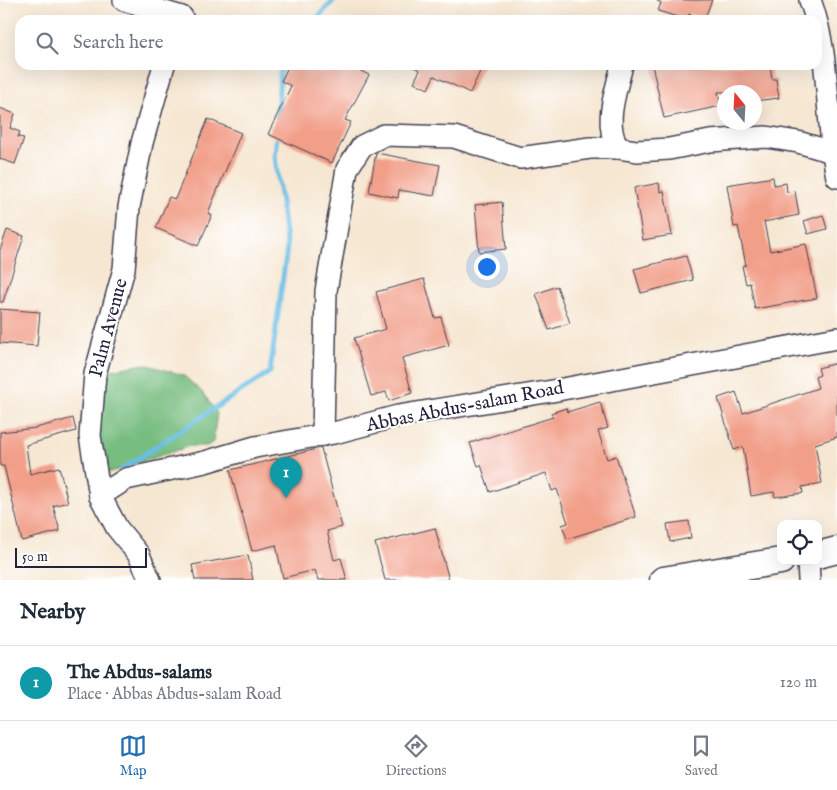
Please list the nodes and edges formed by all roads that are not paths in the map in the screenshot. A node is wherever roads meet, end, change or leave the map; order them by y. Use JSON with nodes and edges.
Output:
{"nodes":[{"id":1,"x":124,"y":0,"type":"edge"},
{"id":2,"x":810,"y":0,"type":"edge"},
{"id":3,"x":184,"y":12,"type":"edge"},
{"id":4,"x":815,"y":15,"type":"edge"},
{"id":5,"x":822,"y":45,"type":"edge"},
{"id":6,"x":163,"y":70,"type":"edge"},
{"id":7,"x":621,"y":70,"type":"edge"},
{"id":8,"x":618,"y":148,"type":"junction"},
{"id":9,"x":832,"y":152,"type":"junction"},
{"id":10,"x":837,"y":177,"type":"edge"},
{"id":11,"x":837,"y":338,"type":"edge"},
{"id":12,"x":323,"y":435,"type":"junction"},
{"id":13,"x":100,"y":496,"type":"junction"},
{"id":14,"x":837,"y":550,"type":"edge"},
{"id":15,"x":822,"y":554,"type":"edge"},
{"id":16,"x":777,"y":562,"type":"edge"},
{"id":17,"x":808,"y":565,"type":"edge"},
{"id":18,"x":150,"y":580,"type":"edge"},
{"id":19,"x":663,"y":580,"type":"edge"},
{"id":20,"x":809,"y":580,"type":"edge"}],
"edges":[{"from":1,"to":3,"type":"street"},
{"from":2,"to":4,"type":"street"},
{"from":5,"to":9,"type":"street"},
{"from":6,"to":13,"type":"street","name":"Palm Avenue"},
{"from":7,"to":8,"type":"street"},
{"from":8,"to":9,"type":"street"},
{"from":8,"to":12,"type":"street"},
{"from":9,"to":10,"type":"street"},
{"from":11,"to":12,"type":"street","name":"Abbas Abdus-salam Road"},
{"from":12,"to":13,"type":"street","name":"Abbas Abdus-salam Road"},
{"from":13,"to":18,"type":"street","name":"Palm Avenue"},
{"from":14,"to":15,"type":"street"},
{"from":16,"to":19,"type":"street"},
{"from":17,"to":20,"type":"street"}]}
